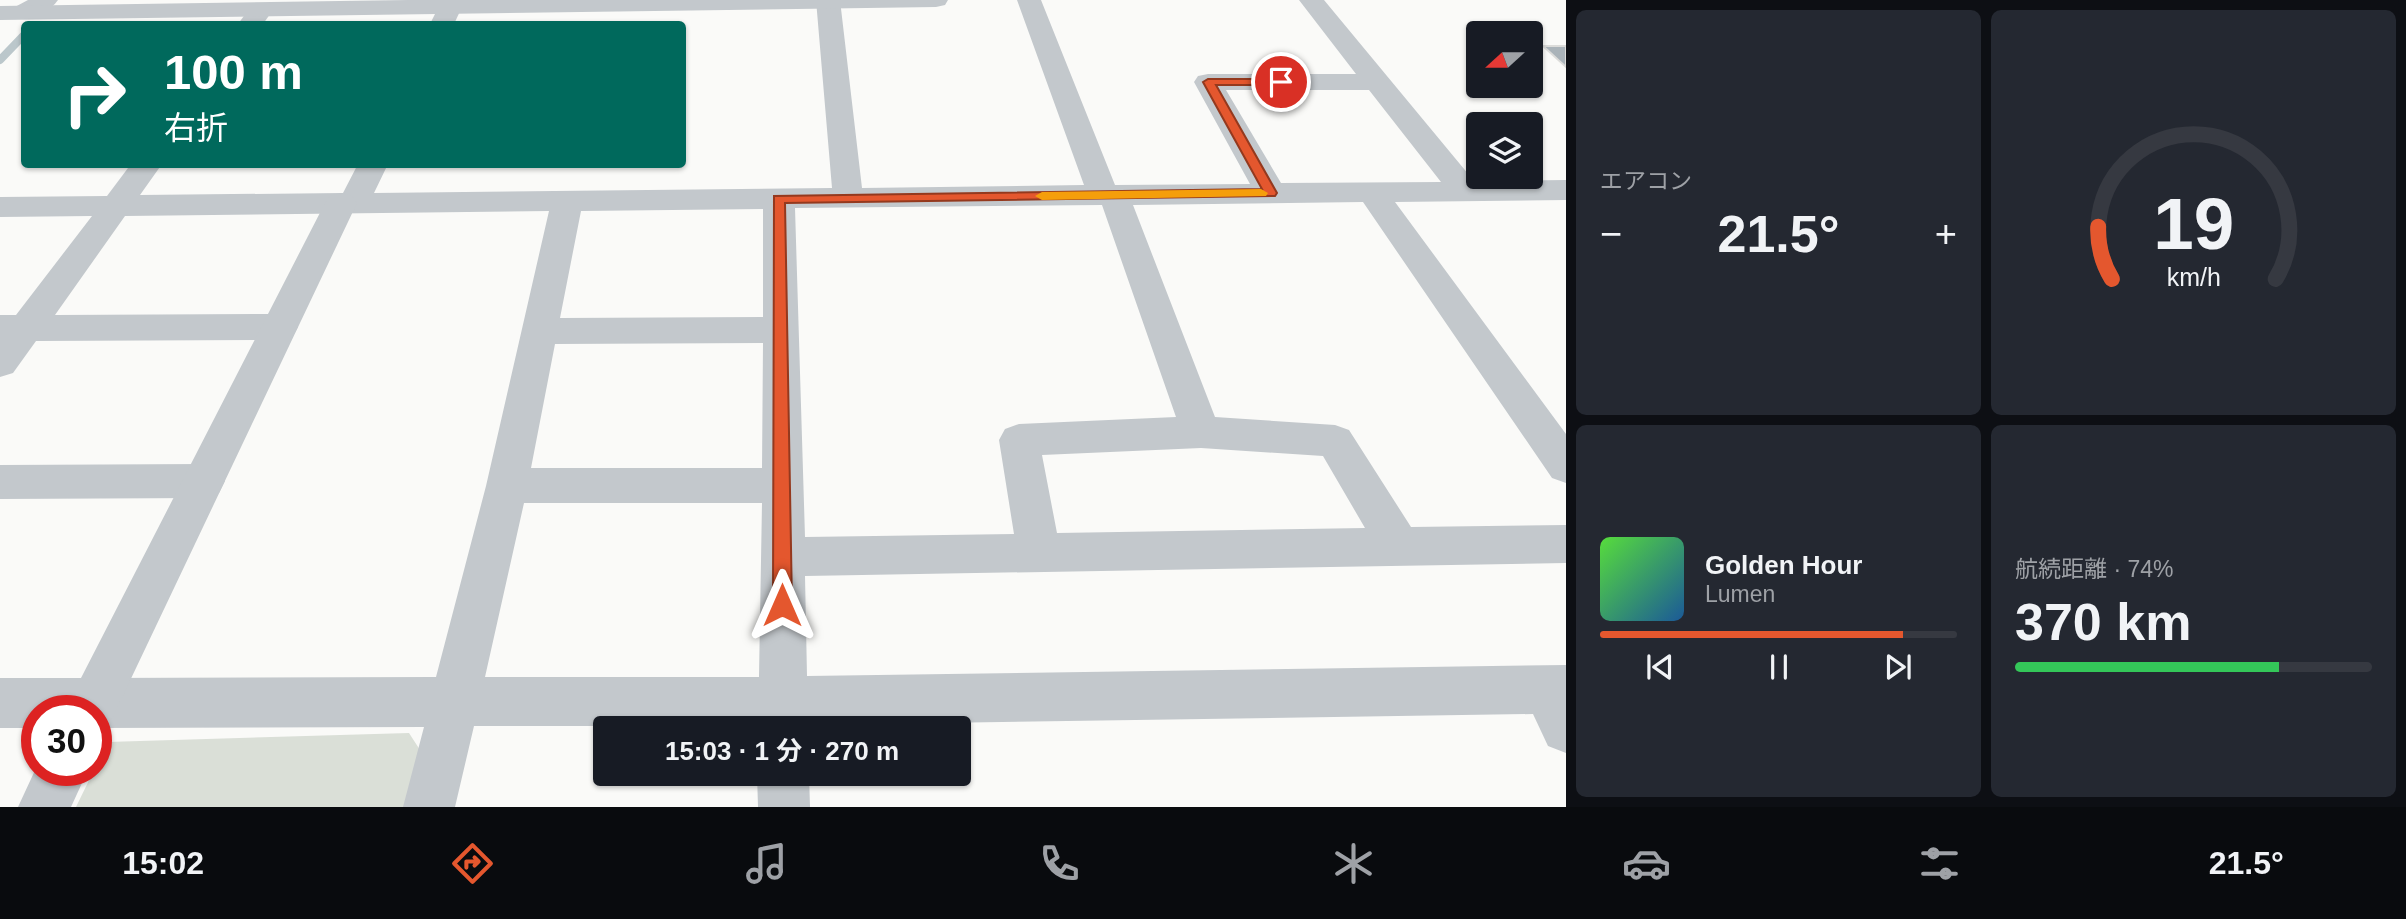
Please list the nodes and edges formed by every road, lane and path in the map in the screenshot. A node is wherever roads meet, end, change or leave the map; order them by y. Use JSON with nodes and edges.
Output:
{"nodes":[{"id":1,"x":46,"y":0,"type":"edge"},
{"id":2,"x":936,"y":0,"type":"edge"},
{"id":3,"x":1030,"y":0,"type":"edge"},
{"id":4,"x":1311,"y":0,"type":"edge"},
{"id":5,"x":828,"y":1,"type":"edge"},
{"id":6,"x":378,"y":4,"type":"edge"},
{"id":7,"x":11,"y":13,"type":"edge"},
{"id":8,"x":446,"y":16,"type":"edge"},
{"id":9,"x":256,"y":17,"type":"edge"},
{"id":10,"x":0,"y":34,"type":"edge"},
{"id":11,"x":1377,"y":82,"type":"junction"},
{"id":12,"x":145,"y":168,"type":"edge"},
{"id":13,"x":370,"y":168,"type":"edge"},
{"id":14,"x":1566,"y":190,"type":"edge"},
{"id":15,"x":1465,"y":191,"type":"junction"},
{"id":16,"x":1372,"y":192,"type":"junction"},
{"id":17,"x":1271,"y":193,"type":"junction"},
{"id":18,"x":1109,"y":195,"type":"junction"},
{"id":19,"x":779,"y":198,"type":"junction"},
{"id":20,"x":848,"y":198,"type":"junction"},
{"id":21,"x":567,"y":201,"type":"junction"},
{"id":22,"x":348,"y":203,"type":"junction"},
{"id":23,"x":117,"y":205,"type":"junction"},
{"id":24,"x":0,"y":207,"type":"edge"},
{"id":25,"x":280,"y":327,"type":"junction"},
{"id":26,"x":13,"y":328,"type":"edge"},
{"id":27,"x":781,"y":330,"type":"junction"},
{"id":28,"x":542,"y":331,"type":"junction"},
{"id":29,"x":0,"y":363,"type":"edge"},
{"id":30,"x":1201,"y":432,"type":"junction"},
{"id":31,"x":1566,"y":466,"type":"edge"},
{"id":32,"x":204,"y":481,"type":"junction"},
{"id":33,"x":0,"y":482,"type":"edge"},
{"id":34,"x":783,"y":485,"type":"junction"},
{"id":35,"x":507,"y":486,"type":"junction"},
{"id":36,"x":1566,"y":544,"type":"edge"},
{"id":37,"x":1399,"y":547,"type":"junction"},
{"id":38,"x":1039,"y":553,"type":"junction"},
{"id":39,"x":782,"y":557,"type":"junction"},
{"id":40,"x":99,"y":695,"type":"edge"},
{"id":41,"x":1559,"y":702,"type":"edge"},
{"id":42,"x":0,"y":703,"type":"edge"},
{"id":43,"x":453,"y":703,"type":"junction"},
{"id":44,"x":21,"y":704,"type":"edge"},
{"id":45,"x":112,"y":707,"type":"edge"},
{"id":46,"x":782,"y":714,"type":"edge"},
{"id":47,"x":54,"y":786,"type":"edge"},
{"id":48,"x":783,"y":786,"type":"edge"},
{"id":49,"x":44,"y":807,"type":"edge"},
{"id":50,"x":429,"y":807,"type":"edge"},
{"id":51,"x":784,"y":807,"type":"edge"}],
"edges":[{"from":1,"to":7,"type":"street"},
{"from":2,"to":5,"type":"street"},
{"from":3,"to":18,"type":"street"},
{"from":4,"to":11,"type":"street"},
{"from":5,"to":8,"type":"street"},
{"from":5,"to":20,"type":"street"},
{"from":6,"to":8,"type":"street"},
{"from":6,"to":9,"type":"street"},
{"from":7,"to":9,"type":"street"},
{"from":7,"to":10,"type":"street"},
{"from":11,"to":15,"type":"street"},
{"from":11,"to":17,"type":"street"},
{"from":12,"to":23,"type":"street"},
{"from":13,"to":22,"type":"street"},
{"from":14,"to":15,"type":"street"},
{"from":15,"to":16,"type":"street"},
{"from":16,"to":17,"type":"street"},
{"from":16,"to":31,"type":"street"},
{"from":17,"to":18,"type":"street"},
{"from":18,"to":20,"type":"street"},
{"from":18,"to":30,"type":"street"},
{"from":19,"to":20,"type":"street"},
{"from":19,"to":21,"type":"street"},
{"from":19,"to":27,"type":"street"},
{"from":21,"to":22,"type":"street"},
{"from":21,"to":28,"type":"street"},
{"from":22,"to":23,"type":"street"},
{"from":22,"to":25,"type":"street"},
{"from":23,"to":24,"type":"street"},
{"from":23,"to":26,"type":"street"},
{"from":25,"to":26,"type":"street"},
{"from":25,"to":32,"type":"street"},
{"from":26,"to":29,"type":"street"},
{"from":27,"to":28,"type":"street"},
{"from":27,"to":34,"type":"street"},
{"from":28,"to":35,"type":"street"},
{"from":30,"to":37,"type":"street"},
{"from":30,"to":38,"type":"street"},
{"from":32,"to":33,"type":"street"},
{"from":32,"to":40,"type":"street"},
{"from":34,"to":35,"type":"street"},
{"from":34,"to":39,"type":"street"},
{"from":35,"to":43,"type":"street"},
{"from":36,"to":37,"type":"street"},
{"from":37,"to":38,"type":"street"},
{"from":38,"to":39,"type":"street"},
{"from":39,"to":46,"type":"street"},
{"from":41,"to":46,"type":"street"},
{"from":42,"to":44,"type":"street"},
{"from":43,"to":45,"type":"street"},
{"from":43,"to":46,"type":"street"},
{"from":43,"to":50,"type":"street"},
{"from":47,"to":49,"type":"street"},
{"from":48,"to":51,"type":"street"}]}
